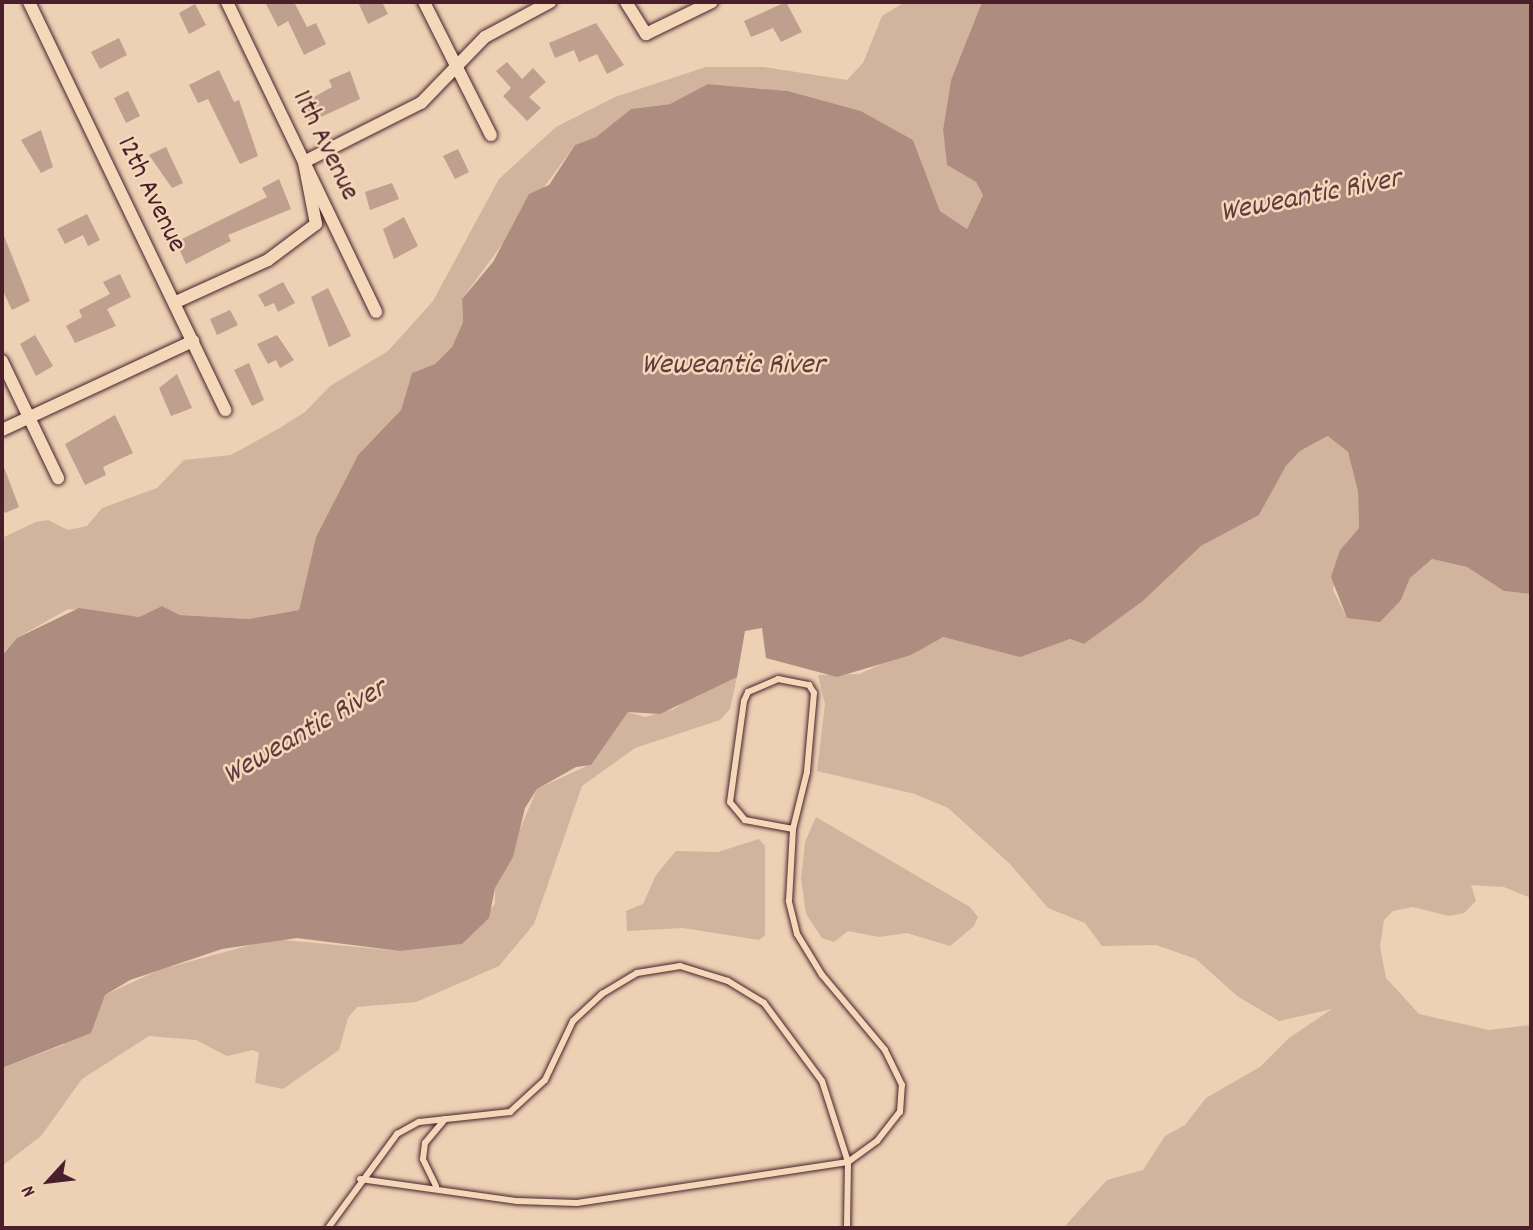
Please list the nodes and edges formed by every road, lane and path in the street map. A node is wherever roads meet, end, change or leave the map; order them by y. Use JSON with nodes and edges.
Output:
{"nodes":[{"id":1,"x":29,"y":2,"type":"edge"},
{"id":2,"x":227,"y":2,"type":"edge"},
{"id":3,"x":424,"y":2,"type":"edge"},
{"id":4,"x":550,"y":2,"type":"edge"},
{"id":5,"x":626,"y":2,"type":"edge"},
{"id":6,"x":712,"y":2,"type":"edge"},
{"id":7,"x":456,"y":70,"type":"junction"},
{"id":8,"x":491,"y":135,"type":"dead end"},
{"id":9,"x":304,"y":162,"type":"junction"},
{"id":10,"x":176,"y":302,"type":"junction"},
{"id":11,"x":376,"y":312,"type":"dead end"},
{"id":12,"x":193,"y":341,"type":"junction"},
{"id":13,"x":2,"y":361,"type":"edge"},
{"id":14,"x":225,"y":410,"type":"dead end"},
{"id":15,"x":27,"y":416,"type":"junction"},
{"id":16,"x":2,"y":430,"type":"edge"},
{"id":17,"x":58,"y":478,"type":"dead end"},
{"id":18,"x":793,"y":829,"type":"junction"},
{"id":19,"x":445,"y":1119,"type":"junction"},
{"id":20,"x":848,"y":1162,"type":"junction"},
{"id":21,"x":360,"y":1179,"type":"junction"},
{"id":22,"x":436,"y":1186,"type":"junction"},
{"id":23,"x":328,"y":1228,"type":"edge"},
{"id":24,"x":847,"y":1228,"type":"edge"}],
"edges":[{"from":1,"to":10,"type":"street","name":"12th Avenue"},
{"from":2,"to":9,"type":"street","name":"11th Avenue"},
{"from":3,"to":7,"type":"street"},
{"from":4,"to":7,"type":"street"},
{"from":5,"to":6,"type":"street"},
{"from":7,"to":8,"type":"street"},
{"from":7,"to":9,"type":"street"},
{"from":9,"to":10,"type":"street"},
{"from":9,"to":11,"type":"street","name":"11th Avenue"},
{"from":10,"to":12,"type":"street","name":"12th Avenue"},
{"from":12,"to":14,"type":"street","name":"12th Avenue"},
{"from":12,"to":15,"type":"street"},
{"from":13,"to":15,"type":"street"},
{"from":15,"to":16,"type":"street"},
{"from":15,"to":17,"type":"street"},
{"from":18,"to":18,"type":"lane"},
{"from":18,"to":20,"type":"lane"},
{"from":19,"to":20,"type":"lane"},
{"from":19,"to":21,"type":"lane"},
{"from":19,"to":22,"type":"lane"},
{"from":20,"to":22,"type":"lane"},
{"from":20,"to":24,"type":"lane"},
{"from":21,"to":22,"type":"lane"},
{"from":21,"to":23,"type":"lane"}]}
